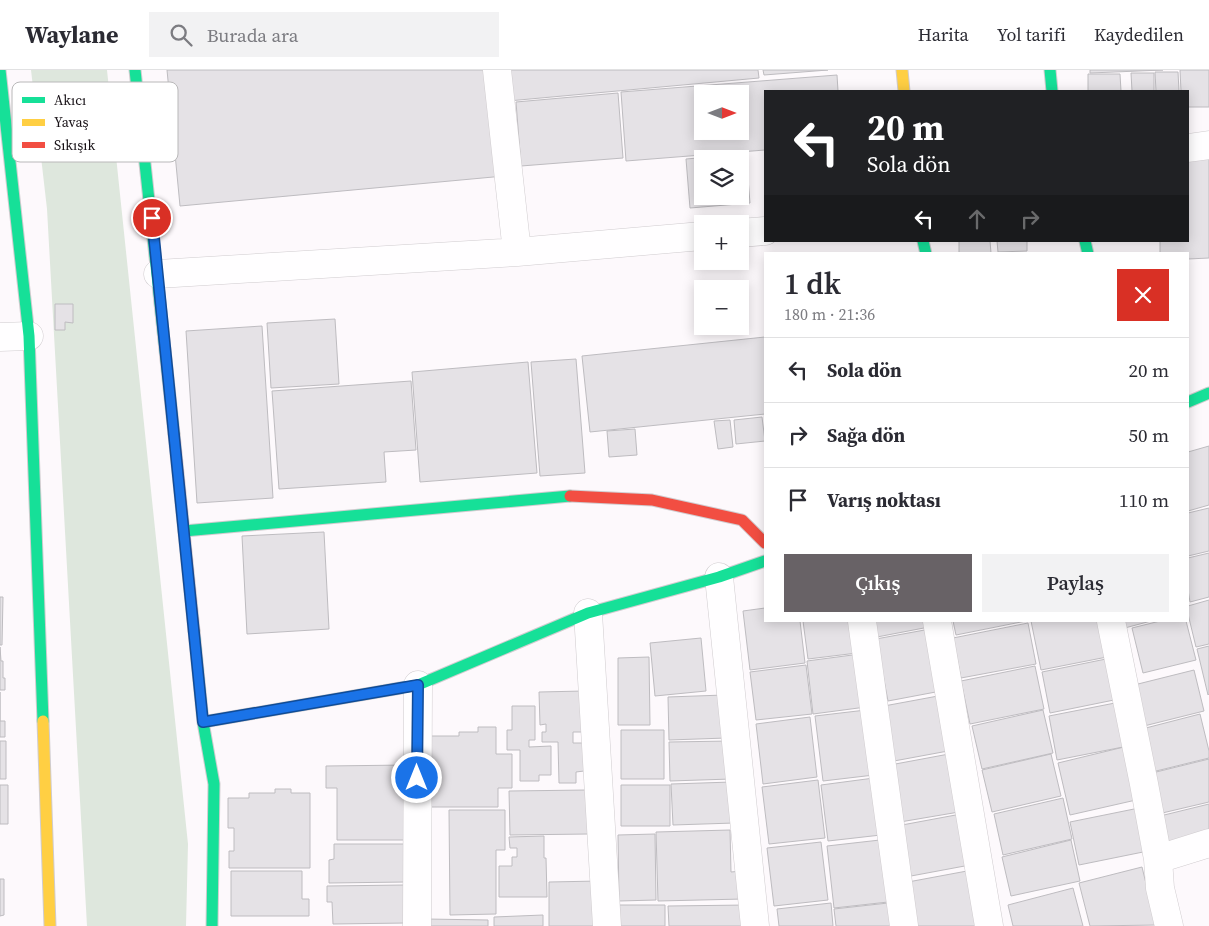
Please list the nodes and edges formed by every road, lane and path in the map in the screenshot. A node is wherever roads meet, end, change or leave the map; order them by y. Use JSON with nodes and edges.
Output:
{"nodes":[{"id":1,"x":0,"y":70,"type":"edge"},
{"id":2,"x":497,"y":70,"type":"edge"},
{"id":3,"x":902,"y":70,"type":"edge"},
{"id":4,"x":1050,"y":70,"type":"edge"},
{"id":5,"x":904,"y":90,"type":"edge"},
{"id":6,"x":1052,"y":90,"type":"edge"},
{"id":7,"x":1209,"y":145,"type":"edge"},
{"id":8,"x":1189,"y":148,"type":"edge"},
{"id":9,"x":145,"y":162,"type":"edge"},
{"id":10,"x":764,"y":231,"type":"edge"},
{"id":11,"x":749,"y":232,"type":"edge"},
{"id":12,"x":694,"y":237,"type":"edge"},
{"id":13,"x":517,"y":252,"type":"junction"},
{"id":14,"x":158,"y":274,"type":"junction"},
{"id":15,"x":0,"y":336,"type":"edge"},
{"id":16,"x":29,"y":336,"type":"junction"},
{"id":17,"x":1209,"y":393,"type":"edge"},
{"id":18,"x":1189,"y":402,"type":"edge"},
{"id":19,"x":184,"y":531,"type":"junction"},
{"id":20,"x":764,"y":542,"type":"edge"},
{"id":21,"x":764,"y":560,"type":"edge"},
{"id":22,"x":718,"y":577,"type":"junction"},
{"id":23,"x":588,"y":613,"type":"junction"},
{"id":24,"x":862,"y":622,"type":"edge"},
{"id":25,"x":936,"y":622,"type":"edge"},
{"id":26,"x":1111,"y":622,"type":"edge"},
{"id":27,"x":418,"y":685,"type":"junction"},
{"id":28,"x":203,"y":722,"type":"junction"},
{"id":29,"x":1209,"y":842,"type":"edge"},
{"id":30,"x":1158,"y":859,"type":"junction"},
{"id":31,"x":50,"y":926,"type":"edge"},
{"id":32,"x":212,"y":926,"type":"edge"},
{"id":33,"x":417,"y":926,"type":"edge"},
{"id":34,"x":607,"y":926,"type":"edge"},
{"id":35,"x":755,"y":926,"type":"edge"},
{"id":36,"x":904,"y":926,"type":"edge"},
{"id":37,"x":989,"y":926,"type":"edge"},
{"id":38,"x":1169,"y":926,"type":"edge"}],
"edges":[{"from":1,"to":16,"type":"main road"},
{"from":2,"to":13,"type":"street"},
{"from":3,"to":5,"type":"main road"},
{"from":4,"to":6,"type":"main road"},
{"from":7,"to":8,"type":"street"},
{"from":9,"to":14,"type":"main road"},
{"from":10,"to":11,"type":"street"},
{"from":12,"to":13,"type":"street"},
{"from":13,"to":14,"type":"street"},
{"from":14,"to":19,"type":"main road"},
{"from":15,"to":16,"type":"street"},
{"from":16,"to":31,"type":"main road"},
{"from":17,"to":18,"type":"main road"},
{"from":19,"to":20,"type":"main road"},
{"from":19,"to":28,"type":"main road"},
{"from":21,"to":22,"type":"main road"},
{"from":22,"to":23,"type":"main road"},
{"from":22,"to":35,"type":"street"},
{"from":23,"to":27,"type":"main road"},
{"from":23,"to":34,"type":"street"},
{"from":24,"to":36,"type":"street"},
{"from":25,"to":37,"type":"street"},
{"from":26,"to":30,"type":"street"},
{"from":27,"to":28,"type":"main road"},
{"from":27,"to":33,"type":"street"},
{"from":28,"to":32,"type":"main road"},
{"from":29,"to":30,"type":"street"},
{"from":30,"to":38,"type":"street"}]}
